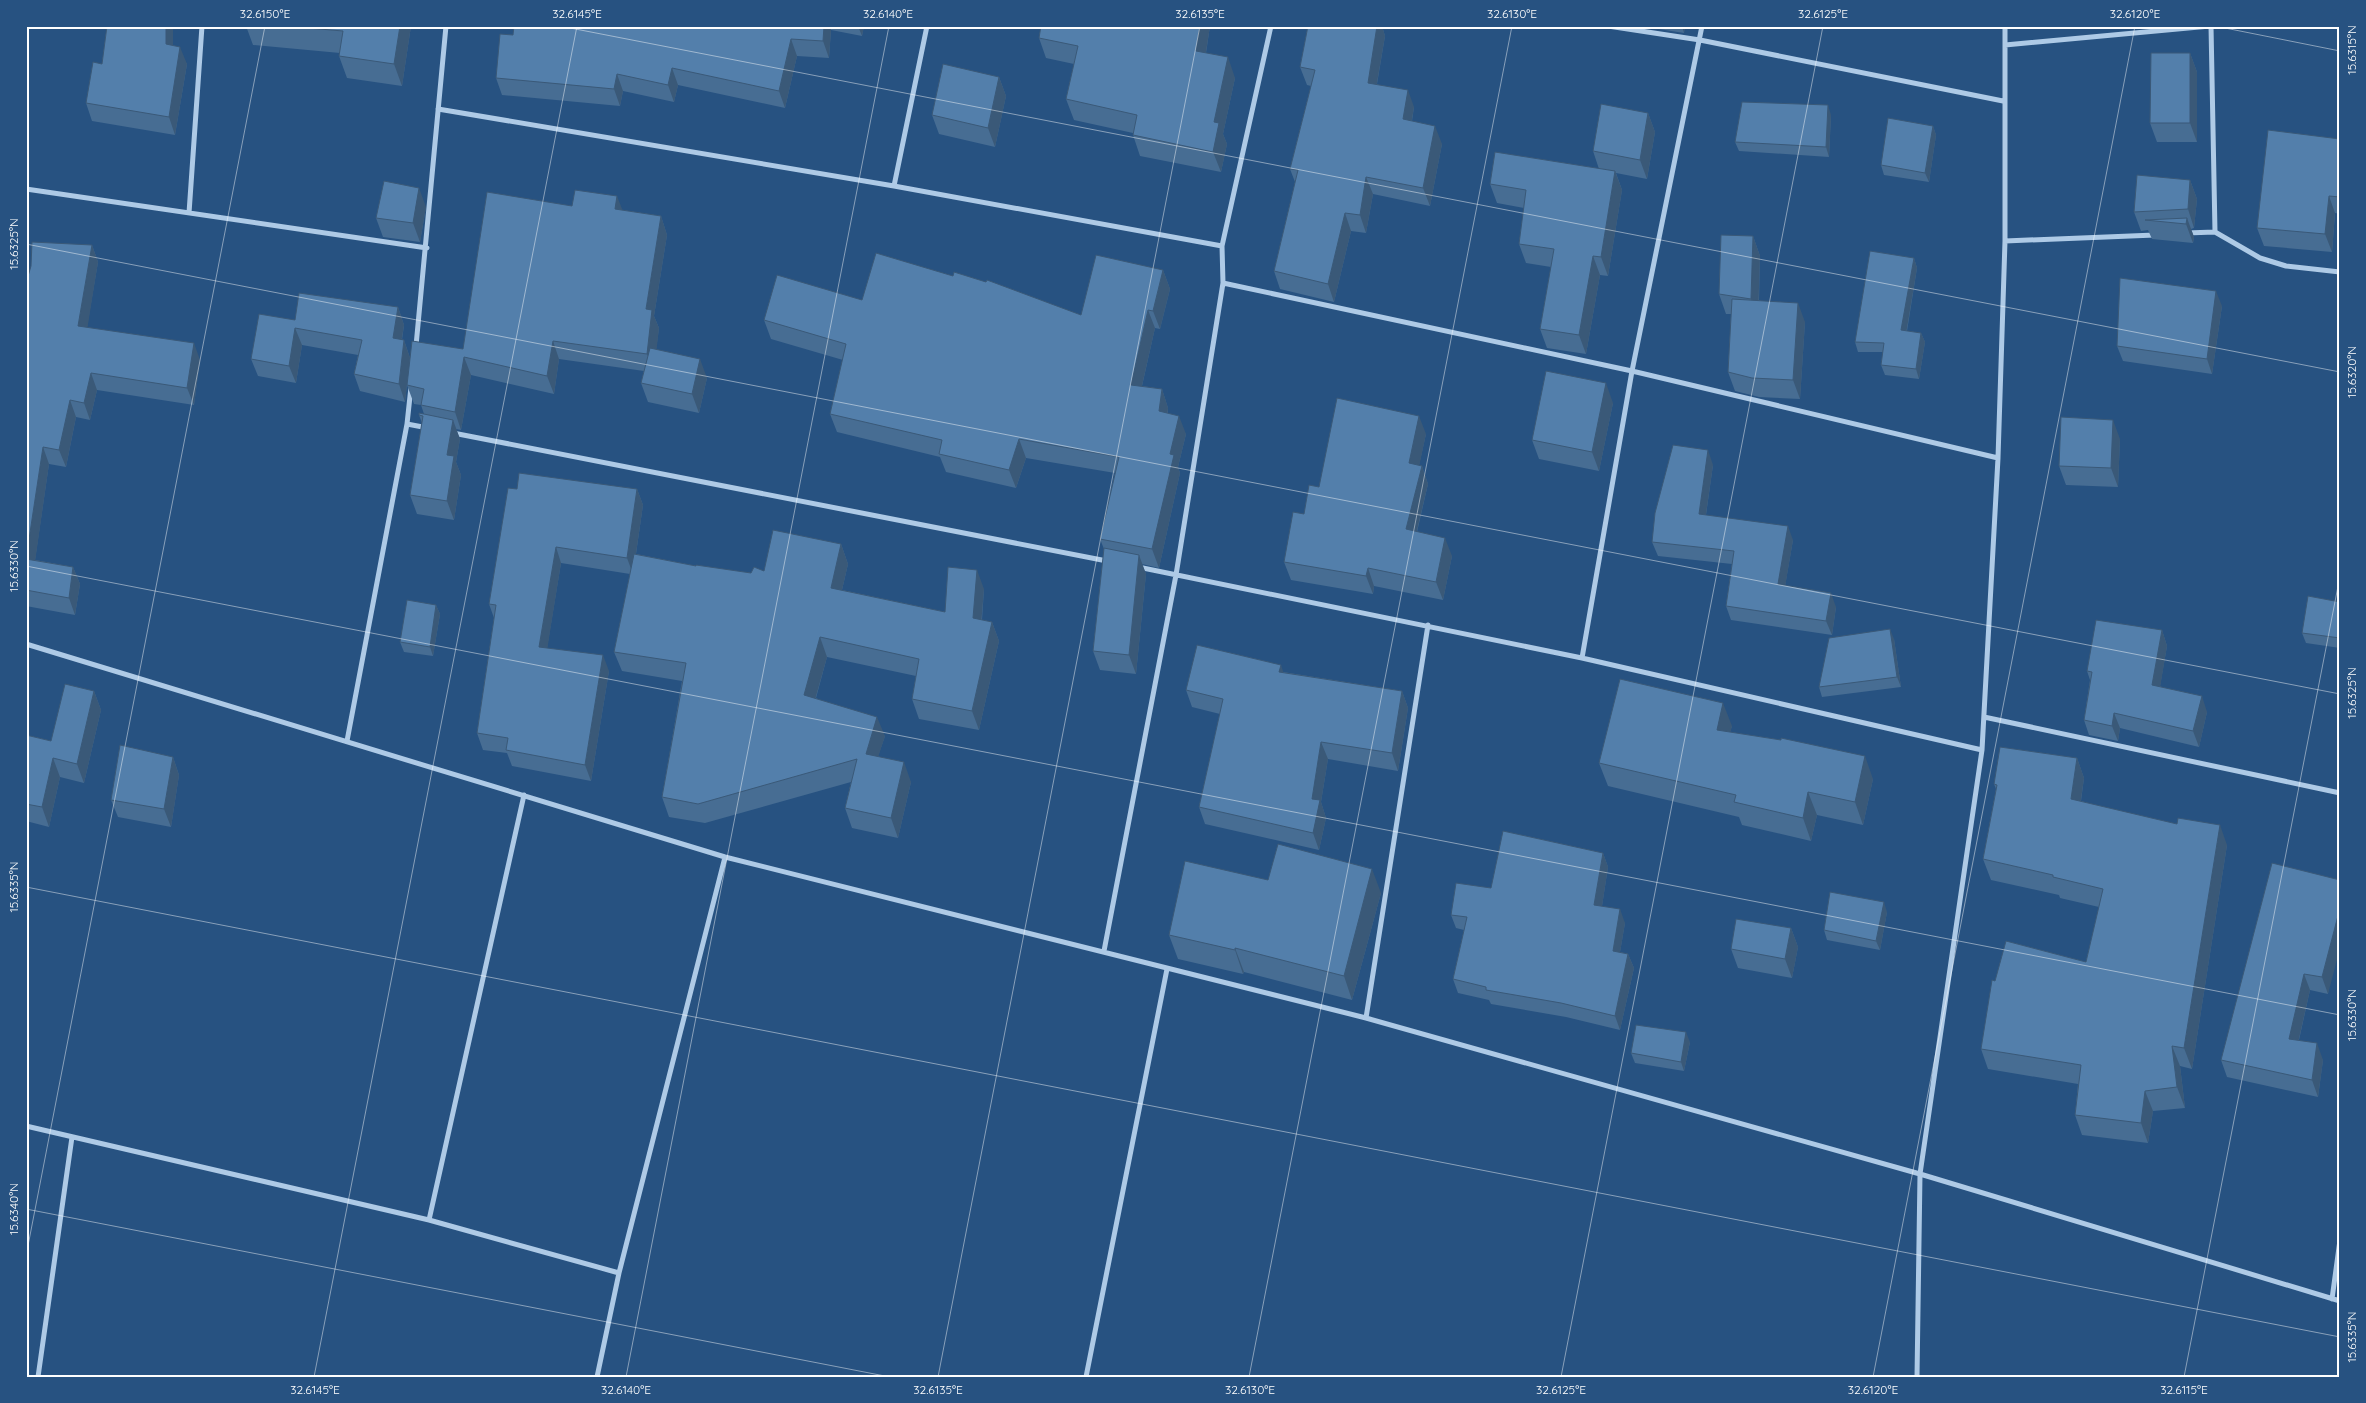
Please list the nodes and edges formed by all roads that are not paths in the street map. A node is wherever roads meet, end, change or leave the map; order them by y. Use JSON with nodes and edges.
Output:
{"nodes":[{"id":1,"x":202,"y":26,"type":"edge"},
{"id":2,"x":446,"y":26,"type":"edge"},
{"id":3,"x":927,"y":26,"type":"edge"},
{"id":4,"x":1271,"y":26,"type":"edge"},
{"id":5,"x":1608,"y":26,"type":"edge"},
{"id":6,"x":1702,"y":26,"type":"edge"},
{"id":7,"x":2005,"y":26,"type":"edge"},
{"id":8,"x":2211,"y":26,"type":"edge"},
{"id":9,"x":1700,"y":40,"type":"junction"},
{"id":10,"x":2005,"y":45,"type":"junction"},
{"id":11,"x":2003,"y":101,"type":"junction"},
{"id":12,"x":438,"y":109,"type":"junction"},
{"id":13,"x":894,"y":186,"type":"junction"},
{"id":14,"x":26,"y":189,"type":"edge"},
{"id":15,"x":189,"y":213,"type":"junction"},
{"id":16,"x":2215,"y":232,"type":"junction"},
{"id":17,"x":2165,"y":234,"type":"dead end"},
{"id":18,"x":2175,"y":234,"type":"edge"},
{"id":19,"x":2006,"y":241,"type":"junction"},
{"id":20,"x":1222,"y":246,"type":"junction"},
{"id":21,"x":426,"y":248,"type":"junction"},
{"id":22,"x":2340,"y":272,"type":"edge"},
{"id":23,"x":1223,"y":283,"type":"junction"},
{"id":24,"x":414,"y":356,"type":"edge"},
{"id":25,"x":1632,"y":372,"type":"junction"},
{"id":26,"x":412,"y":375,"type":"edge"},
{"id":27,"x":407,"y":424,"type":"junction"},
{"id":28,"x":436,"y":430,"type":"edge"},
{"id":29,"x":446,"y":432,"type":"edge"},
{"id":30,"x":1998,"y":458,"type":"junction"},
{"id":31,"x":1117,"y":563,"type":"edge"},
{"id":32,"x":1127,"y":565,"type":"edge"},
{"id":33,"x":1176,"y":575,"type":"junction"},
{"id":34,"x":1428,"y":625,"type":"junction"},
{"id":35,"x":26,"y":644,"type":"edge"},
{"id":36,"x":1582,"y":658,"type":"junction"},
{"id":37,"x":1984,"y":716,"type":"junction"},
{"id":38,"x":347,"y":740,"type":"junction"},
{"id":39,"x":1982,"y":750,"type":"junction"},
{"id":40,"x":2340,"y":794,"type":"edge"},
{"id":41,"x":524,"y":795,"type":"junction"},
{"id":42,"x":725,"y":857,"type":"junction"},
{"id":43,"x":1104,"y":951,"type":"junction"},
{"id":44,"x":1167,"y":969,"type":"junction"},
{"id":45,"x":1366,"y":1018,"type":"junction"},
{"id":46,"x":26,"y":1126,"type":"edge"},
{"id":47,"x":72,"y":1137,"type":"junction"},
{"id":48,"x":1920,"y":1174,"type":"junction"},
{"id":49,"x":429,"y":1220,"type":"junction"},
{"id":50,"x":2340,"y":1240,"type":"edge"},
{"id":51,"x":620,"y":1273,"type":"junction"},
{"id":52,"x":2332,"y":1299,"type":"junction"},
{"id":53,"x":2340,"y":1301,"type":"edge"},
{"id":54,"x":38,"y":1377,"type":"edge"},
{"id":55,"x":597,"y":1377,"type":"edge"},
{"id":56,"x":1086,"y":1377,"type":"edge"},
{"id":57,"x":1917,"y":1377,"type":"edge"}],
"edges":[{"from":1,"to":15,"type":"street"},
{"from":2,"to":12,"type":"street"},
{"from":3,"to":13,"type":"street"},
{"from":4,"to":20,"type":"street"},
{"from":5,"to":9,"type":"street"},
{"from":6,"to":9,"type":"street"},
{"from":7,"to":10,"type":"street"},
{"from":8,"to":10,"type":"street"},
{"from":8,"to":16,"type":"street"},
{"from":9,"to":11,"type":"street"},
{"from":9,"to":25,"type":"street"},
{"from":10,"to":11,"type":"street"},
{"from":11,"to":19,"type":"street"},
{"from":12,"to":13,"type":"street"},
{"from":12,"to":21,"type":"street"},
{"from":13,"to":20,"type":"street"},
{"from":14,"to":15,"type":"street"},
{"from":15,"to":21,"type":"street"},
{"from":16,"to":18,"type":"street"},
{"from":16,"to":22,"type":"street"},
{"from":17,"to":19,"type":"street"},
{"from":19,"to":30,"type":"street"},
{"from":20,"to":23,"type":"street"},
{"from":21,"to":24,"type":"street"},
{"from":23,"to":25,"type":"street"},
{"from":23,"to":33,"type":"street"},
{"from":25,"to":30,"type":"street"},
{"from":25,"to":36,"type":"street"},
{"from":26,"to":27,"type":"street"},
{"from":27,"to":28,"type":"street"},
{"from":27,"to":38,"type":"street"},
{"from":29,"to":31,"type":"street"},
{"from":30,"to":37,"type":"street"},
{"from":32,"to":33,"type":"street"},
{"from":33,"to":34,"type":"street"},
{"from":33,"to":43,"type":"street"},
{"from":34,"to":36,"type":"street"},
{"from":34,"to":45,"type":"street"},
{"from":35,"to":38,"type":"street"},
{"from":36,"to":39,"type":"street"},
{"from":37,"to":39,"type":"street"},
{"from":37,"to":40,"type":"street"},
{"from":38,"to":41,"type":"street"},
{"from":39,"to":48,"type":"street"},
{"from":41,"to":42,"type":"street"},
{"from":41,"to":49,"type":"street"},
{"from":42,"to":43,"type":"street"},
{"from":42,"to":51,"type":"street"},
{"from":43,"to":44,"type":"street"},
{"from":44,"to":45,"type":"street"},
{"from":44,"to":56,"type":"street"},
{"from":45,"to":48,"type":"street"},
{"from":46,"to":47,"type":"street"},
{"from":47,"to":49,"type":"street"},
{"from":47,"to":54,"type":"street"},
{"from":48,"to":52,"type":"street"},
{"from":48,"to":57,"type":"street"},
{"from":49,"to":51,"type":"street"},
{"from":50,"to":52,"type":"street"},
{"from":51,"to":55,"type":"street"},
{"from":52,"to":53,"type":"street"}]}
